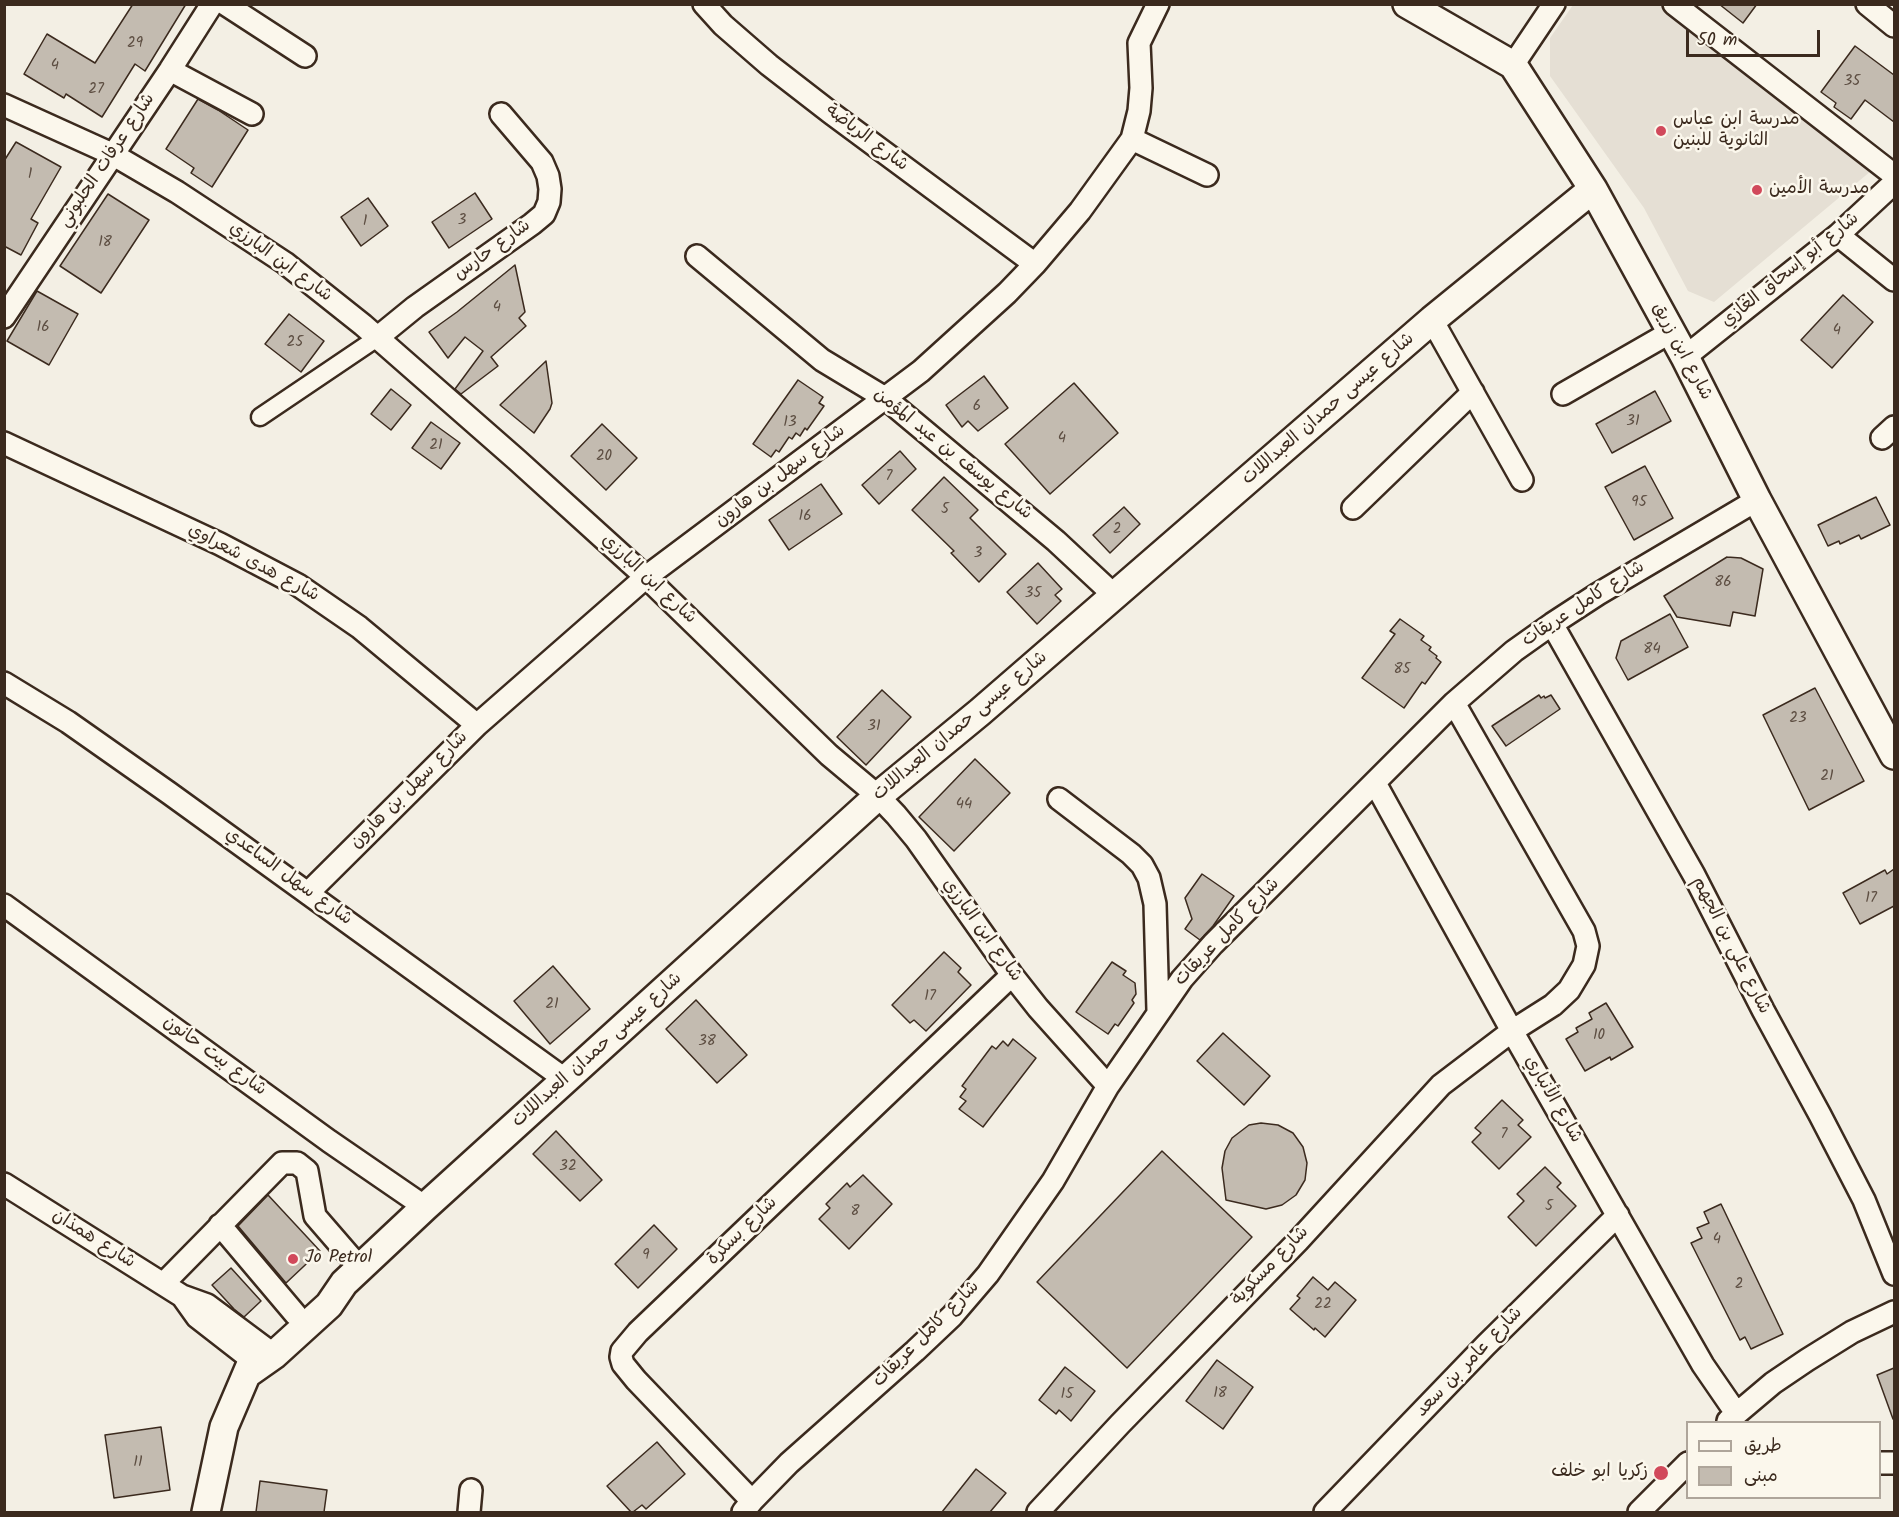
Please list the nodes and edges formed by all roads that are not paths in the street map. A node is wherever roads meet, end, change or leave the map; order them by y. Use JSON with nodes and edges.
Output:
{"nodes":[{"id":1,"x":212,"y":4,"type":"edge"},
{"id":2,"x":225,"y":4,"type":"edge"},
{"id":3,"x":704,"y":4,"type":"edge"},
{"id":4,"x":1158,"y":4,"type":"edge"},
{"id":5,"x":1407,"y":4,"type":"edge"},
{"id":6,"x":1554,"y":4,"type":"edge"},
{"id":7,"x":1674,"y":4,"type":"edge"},
{"id":8,"x":305,"y":56,"type":"dead end"},
{"id":9,"x":1513,"y":65,"type":"junction"},
{"id":10,"x":170,"y":70,"type":"junction"},
{"id":11,"x":4,"y":105,"type":"edge"},
{"id":12,"x":252,"y":114,"type":"dead end"},
{"id":13,"x":501,"y":114,"type":"dead end"},
{"id":14,"x":1132,"y":139,"type":"junction"},
{"id":15,"x":112,"y":154,"type":"junction"},
{"id":16,"x":1207,"y":175,"type":"dead end"},
{"id":17,"x":1894,"y":175,"type":"edge"},
{"id":18,"x":1894,"y":183,"type":"edge"},
{"id":19,"x":1593,"y":189,"type":"junction"},
{"id":20,"x":1838,"y":235,"type":"junction"},
{"id":21,"x":697,"y":256,"type":"dead end"},
{"id":22,"x":1035,"y":264,"type":"junction"},
{"id":23,"x":1894,"y":280,"type":"edge"},
{"id":24,"x":4,"y":316,"type":"edge"},
{"id":25,"x":1432,"y":320,"type":"junction"},
{"id":26,"x":1671,"y":332,"type":"junction"},
{"id":27,"x":377,"y":338,"type":"junction"},
{"id":28,"x":1685,"y":357,"type":"junction"},
{"id":29,"x":1473,"y":392,"type":"junction"},
{"id":30,"x":1563,"y":394,"type":"dead end"},
{"id":31,"x":885,"y":398,"type":"junction"},
{"id":32,"x":260,"y":417,"type":"dead end"},
{"id":33,"x":4,"y":443,"type":"edge"},
{"id":34,"x":1522,"y":480,"type":"dead end"},
{"id":35,"x":1757,"y":500,"type":"junction"},
{"id":36,"x":1353,"y":508,"type":"dead end"},
{"id":37,"x":646,"y":577,"type":"junction"},
{"id":38,"x":1114,"y":596,"type":"junction"},
{"id":39,"x":1552,"y":624,"type":"junction"},
{"id":40,"x":4,"y":682,"type":"edge"},
{"id":41,"x":1454,"y":703,"type":"junction"},
{"id":42,"x":477,"y":725,"type":"junction"},
{"id":43,"x":1894,"y":755,"type":"edge"},
{"id":44,"x":1375,"y":783,"type":"junction"},
{"id":45,"x":878,"y":796,"type":"junction"},
{"id":46,"x":1059,"y":799,"type":"dead end"},
{"id":47,"x":308,"y":893,"type":"junction"},
{"id":48,"x":4,"y":905,"type":"edge"},
{"id":49,"x":1012,"y":975,"type":"junction"},
{"id":50,"x":1158,"y":1011,"type":"junction"},
{"id":51,"x":1512,"y":1031,"type":"junction"},
{"id":52,"x":566,"y":1080,"type":"junction"},
{"id":53,"x":1108,"y":1086,"type":"junction"},
{"id":54,"x":4,"y":1184,"type":"edge"},
{"id":55,"x":425,"y":1207,"type":"junction"},
{"id":56,"x":1618,"y":1215,"type":"junction"},
{"id":57,"x":220,"y":1225,"type":"junction"},
{"id":58,"x":1894,"y":1274,"type":"edge"},
{"id":59,"x":352,"y":1276,"type":"junction"},
{"id":60,"x":163,"y":1284,"type":"junction"},
{"id":61,"x":1894,"y":1312,"type":"edge"},
{"id":62,"x":296,"y":1315,"type":"junction"},
{"id":63,"x":259,"y":1360,"type":"junction"},
{"id":64,"x":1731,"y":1418,"type":"edge"},
{"id":65,"x":1686,"y":1465,"type":"edge"},
{"id":66,"x":471,"y":1490,"type":"dead end"},
{"id":67,"x":748,"y":1507,"type":"edge"},
{"id":68,"x":206,"y":1512,"type":"edge"},
{"id":69,"x":469,"y":1512,"type":"edge"},
{"id":70,"x":1038,"y":1512,"type":"edge"},
{"id":71,"x":1324,"y":1512,"type":"edge"},
{"id":72,"x":1639,"y":1512,"type":"edge"}],
"edges":[{"from":1,"to":10,"type":"street","name":"شارع عرفات الحلبوني"},
{"from":2,"to":8,"type":"street"},
{"from":3,"to":22,"type":"street","name":"شارع الرياضة"},
{"from":4,"to":14,"type":"street","name":"شارع سهل بن هارون"},
{"from":5,"to":9,"type":"street","name":"شارع ابن زريق"},
{"from":6,"to":9,"type":"street"},
{"from":7,"to":17,"type":"street"},
{"from":9,"to":19,"type":"street","name":"شارع ابن زريق"},
{"from":10,"to":12,"type":"street"},
{"from":10,"to":15,"type":"street","name":"شارع عرفات الحلبوني"},
{"from":11,"to":15,"type":"street","name":"شارع ابن البارزي"},
{"from":13,"to":27,"type":"street","name":"شارع حارس"},
{"from":14,"to":16,"type":"street"},
{"from":14,"to":22,"type":"street","name":"شارع سهل بن هارون"},
{"from":15,"to":24,"type":"street","name":"شارع عرفات الحلبوني"},
{"from":15,"to":27,"type":"street","name":"شارع ابن البارزي"},
{"from":18,"to":20,"type":"street","name":"شارع أبو إسحاق الغازي"},
{"from":19,"to":25,"type":"street","name":"شارع عيسى حمدان العبداللات"},
{"from":19,"to":26,"type":"street","name":"شارع ابن زريق"},
{"from":20,"to":23,"type":"street"},
{"from":20,"to":28,"type":"street","name":"شارع أبو إسحاق الغازي"},
{"from":21,"to":31,"type":"street","name":"شارع يوسف بن عبد المؤمن"},
{"from":22,"to":31,"type":"street","name":"شارع سهل بن هارون"},
{"from":25,"to":29,"type":"street"},
{"from":25,"to":38,"type":"street","name":"شارع عيسى حمدان العبداللات"},
{"from":26,"to":28,"type":"street","name":"شارع ابن زريق"},
{"from":26,"to":30,"type":"street"},
{"from":27,"to":32,"type":"street"},
{"from":27,"to":37,"type":"street","name":"شارع ابن البارزي"},
{"from":28,"to":35,"type":"street","name":"شارع ابن زريق"},
{"from":29,"to":34,"type":"street"},
{"from":29,"to":36,"type":"street"},
{"from":31,"to":37,"type":"street","name":"شارع سهل بن هارون"},
{"from":31,"to":38,"type":"street","name":"شارع يوسف بن عبد المؤمن"},
{"from":33,"to":42,"type":"street","name":"شارع هدى شعراوي"},
{"from":35,"to":39,"type":"street","name":"شارع كامل عريقات"},
{"from":35,"to":43,"type":"street","name":"شارع ابن زريق"},
{"from":37,"to":42,"type":"street","name":"شارع سهل بن هارون"},
{"from":37,"to":45,"type":"street","name":"شارع ابن البارزي"},
{"from":38,"to":45,"type":"street","name":"شارع عيسى حمدان العبداللات"},
{"from":39,"to":41,"type":"street","name":"شارع كامل عريقات"},
{"from":39,"to":58,"type":"street","name":"شارع علي بن الجهم"},
{"from":40,"to":47,"type":"street","name":"شارع سهل الساعدي"},
{"from":41,"to":44,"type":"street","name":"شارع كامل عريقات"},
{"from":41,"to":51,"type":"street","name":"شارع مسكوية"},
{"from":42,"to":47,"type":"street","name":"شارع سهل بن هارون"},
{"from":44,"to":50,"type":"street","name":"شارع كامل عريقات"},
{"from":44,"to":51,"type":"street","name":"شارع الأنباري"},
{"from":45,"to":49,"type":"street","name":"شارع ابن البارزي"},
{"from":45,"to":52,"type":"street","name":"شارع عيسى حمدان العبداللات"},
{"from":46,"to":50,"type":"street"},
{"from":47,"to":52,"type":"street","name":"شارع سهل الساعدي"},
{"from":48,"to":55,"type":"street","name":"شارع بيت حانون"},
{"from":49,"to":53,"type":"street","name":"شارع ابن البارزي"},
{"from":49,"to":67,"type":"street","name":"شارع بسكرة"},
{"from":50,"to":53,"type":"street","name":"شارع كامل عريقات"},
{"from":51,"to":56,"type":"street","name":"شارع الأنباري"},
{"from":51,"to":70,"type":"street","name":"شارع مسكوية"},
{"from":52,"to":55,"type":"street","name":"شارع عيسى حمدان العبداللات"},
{"from":53,"to":67,"type":"street","name":"شارع كامل عريقات"},
{"from":54,"to":60,"type":"street","name":"شارع همذان"},
{"from":55,"to":59,"type":"street","name":"شارع عيسى حمدان العبداللات"},
{"from":56,"to":64,"type":"street","name":"شارع الأنباري"},
{"from":56,"to":71,"type":"street","name":"شارع عامر بن سعد"},
{"from":57,"to":59,"type":"street"},
{"from":57,"to":60,"type":"street"},
{"from":57,"to":62,"type":"street"},
{"from":59,"to":62,"type":"street","name":"شارع عيسى حمدان العبداللات"},
{"from":59,"to":63,"type":"street","name":"شارع عيسى حمدان العبداللات"},
{"from":60,"to":63,"type":"street","name":"شارع همذان"},
{"from":61,"to":64,"type":"street"},
{"from":62,"to":63,"type":"street","name":"شارع عيسى حمدان العبداللات"},
{"from":63,"to":68,"type":"street","name":"شارع عيسى حمدان العبداللات"},
{"from":65,"to":72,"type":"street"},
{"from":66,"to":69,"type":"street"}]}
